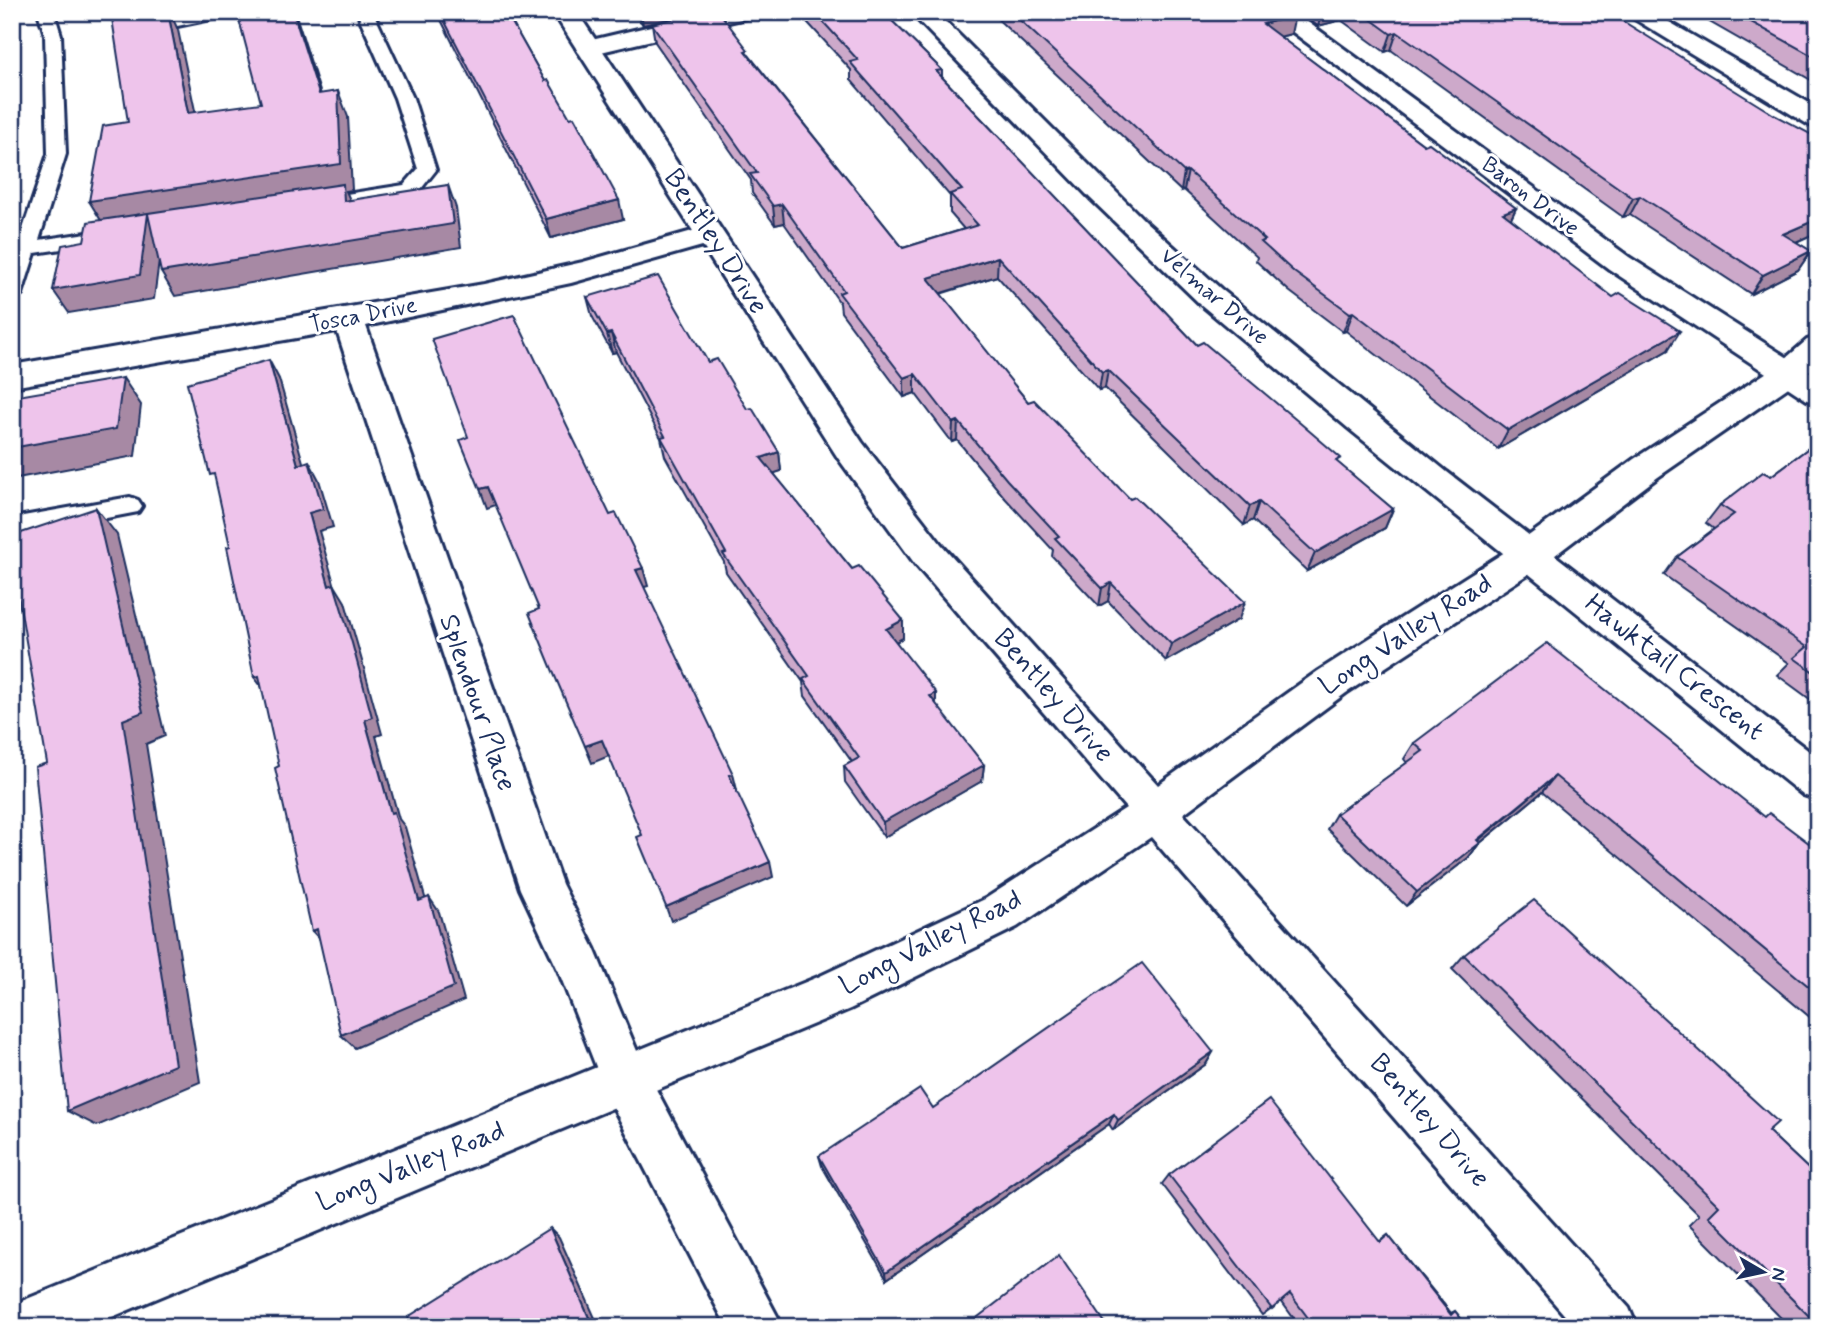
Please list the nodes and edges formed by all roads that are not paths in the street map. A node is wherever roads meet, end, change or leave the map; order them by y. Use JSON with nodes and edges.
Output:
{"nodes":[{"id":1,"x":46,"y":12,"type":"edge"},
{"id":2,"x":221,"y":12,"type":"edge"},
{"id":3,"x":365,"y":12,"type":"edge"},
{"id":4,"x":565,"y":12,"type":"edge"},
{"id":5,"x":742,"y":12,"type":"edge"},
{"id":6,"x":922,"y":12,"type":"edge"},
{"id":7,"x":1278,"y":12,"type":"edge"},
{"id":8,"x":1635,"y":12,"type":"edge"},
{"id":9,"x":153,"y":26,"type":"edge"},
{"id":10,"x":588,"y":48,"type":"junction"},
{"id":11,"x":1818,"y":120,"type":"edge"},
{"id":12,"x":300,"y":206,"type":"edge"},
{"id":13,"x":134,"y":232,"type":"edge"},
{"id":14,"x":710,"y":235,"type":"junction"},
{"id":15,"x":28,"y":248,"type":"junction"},
{"id":16,"x":12,"y":294,"type":"edge"},
{"id":17,"x":349,"y":320,"type":"junction"},
{"id":18,"x":1818,"y":347,"type":"edge"},
{"id":19,"x":1789,"y":372,"type":"junction"},
{"id":20,"x":12,"y":376,"type":"edge"},
{"id":21,"x":1818,"y":392,"type":"edge"},
{"id":22,"x":130,"y":506,"type":"dead end"},
{"id":23,"x":12,"y":527,"type":"edge"},
{"id":24,"x":1529,"y":555,"type":"junction"},
{"id":25,"x":1818,"y":782,"type":"edge"},
{"id":26,"x":1154,"y":810,"type":"junction"},
{"id":27,"x":625,"y":1080,"type":"junction"},
{"id":28,"x":23,"y":1327,"type":"edge"},
{"id":29,"x":756,"y":1327,"type":"edge"},
{"id":30,"x":1611,"y":1327,"type":"edge"}],
"edges":[{"from":1,"to":15,"type":"lane"},
{"from":2,"to":9,"type":"lane"},
{"from":3,"to":12,"type":"lane"},
{"from":4,"to":10,"type":"street","name":"Bentley Drive"},
{"from":5,"to":10,"type":"street"},
{"from":6,"to":24,"type":"street","name":"Velmar Drive"},
{"from":7,"to":19,"type":"street","name":"Baron Drive"},
{"from":8,"to":11,"type":"street"},
{"from":10,"to":14,"type":"street","name":"Bentley Drive"},
{"from":13,"to":15,"type":"lane"},
{"from":14,"to":17,"type":"street","name":"Tosca Drive"},
{"from":14,"to":26,"type":"street","name":"Bentley Drive"},
{"from":15,"to":16,"type":"lane"},
{"from":17,"to":20,"type":"street","name":"Tosca Drive"},
{"from":17,"to":27,"type":"street","name":"Splendour Place"},
{"from":18,"to":19,"type":"street","name":"Long Valley Road"},
{"from":19,"to":21,"type":"street"},
{"from":19,"to":24,"type":"street","name":"Long Valley Road"},
{"from":22,"to":23,"type":"lane"},
{"from":24,"to":25,"type":"street","name":"Hawktail Crescent"},
{"from":24,"to":26,"type":"street","name":"Long Valley Road"},
{"from":26,"to":27,"type":"street","name":"Long Valley Road"},
{"from":26,"to":30,"type":"street","name":"Bentley Drive"},
{"from":27,"to":28,"type":"street","name":"Long Valley Road"},
{"from":27,"to":29,"type":"street","name":"Splendour Place"}]}
